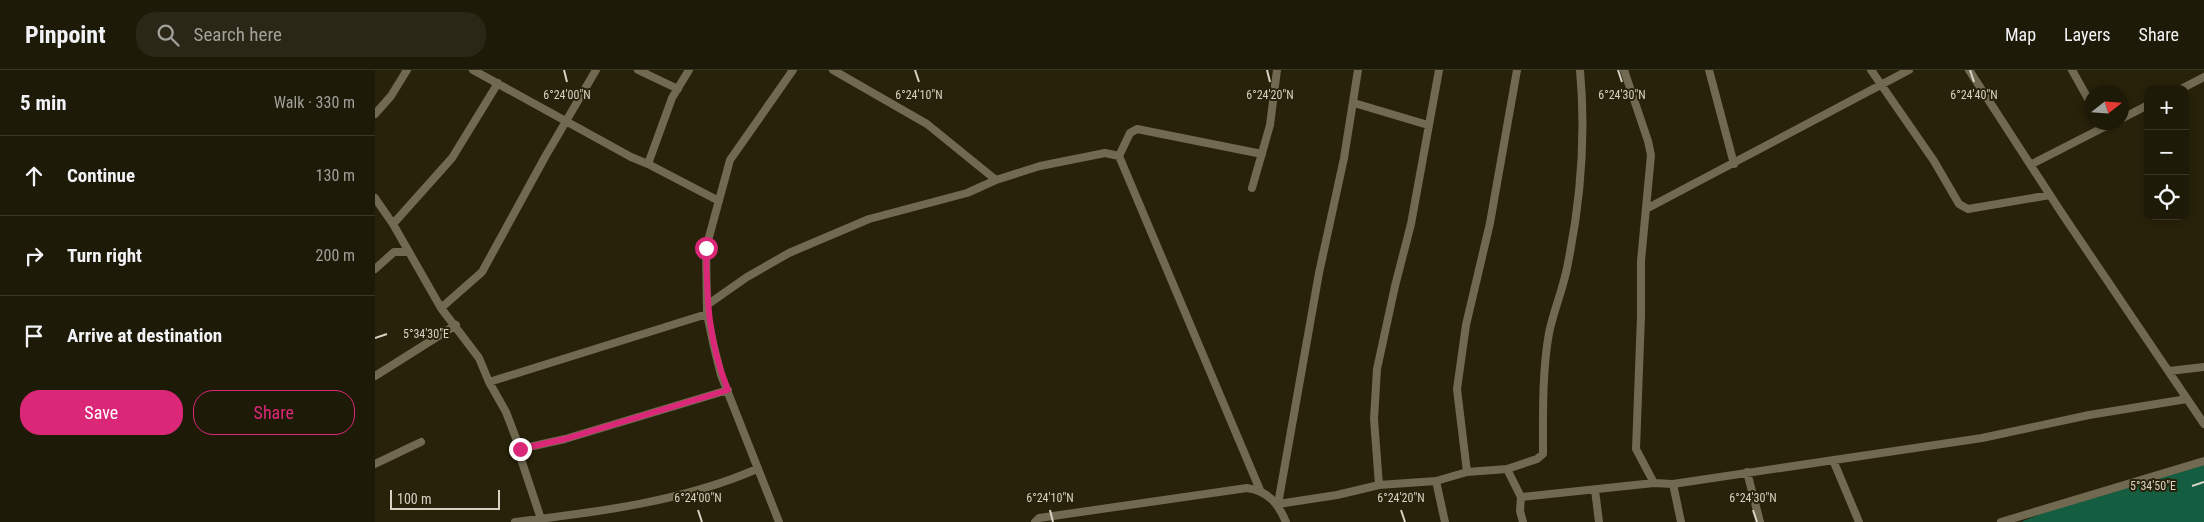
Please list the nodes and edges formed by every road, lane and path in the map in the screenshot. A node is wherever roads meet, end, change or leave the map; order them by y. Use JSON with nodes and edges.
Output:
{"nodes":[{"id":1,"x":407,"y":70,"type":"edge"},
{"id":2,"x":473,"y":70,"type":"edge"},
{"id":3,"x":596,"y":70,"type":"edge"},
{"id":4,"x":638,"y":70,"type":"edge"},
{"id":5,"x":689,"y":70,"type":"edge"},
{"id":6,"x":793,"y":70,"type":"edge"},
{"id":7,"x":833,"y":70,"type":"edge"},
{"id":8,"x":1277,"y":70,"type":"edge"},
{"id":9,"x":1358,"y":70,"type":"edge"},
{"id":10,"x":1439,"y":70,"type":"edge"},
{"id":11,"x":1517,"y":70,"type":"edge"},
{"id":12,"x":1580,"y":70,"type":"edge"},
{"id":13,"x":1625,"y":70,"type":"edge"},
{"id":14,"x":1709,"y":70,"type":"edge"},
{"id":15,"x":1871,"y":70,"type":"edge"},
{"id":16,"x":1909,"y":70,"type":"edge"},
{"id":17,"x":1969,"y":70,"type":"edge"},
{"id":18,"x":2072,"y":70,"type":"edge"},
{"id":19,"x":2204,"y":77,"type":"edge"},
{"id":20,"x":498,"y":83,"type":"junction"},
{"id":21,"x":1881,"y":85,"type":"junction"},
{"id":22,"x":2189,"y":85,"type":"edge"},
{"id":23,"x":678,"y":89,"type":"junction"},
{"id":24,"x":2084,"y":91,"type":"edge"},
{"id":25,"x":1354,"y":103,"type":"junction"},
{"id":26,"x":2144,"y":108,"type":"edge"},
{"id":27,"x":375,"y":114,"type":"edge"},
{"id":28,"x":2129,"y":115,"type":"edge"},
{"id":29,"x":567,"y":120,"type":"junction"},
{"id":30,"x":1428,"y":125,"type":"junction"},
{"id":31,"x":2094,"y":130,"type":"edge"},
{"id":32,"x":1262,"y":154,"type":"junction"},
{"id":33,"x":1119,"y":156,"type":"junction"},
{"id":34,"x":648,"y":164,"type":"junction"},
{"id":35,"x":1734,"y":164,"type":"junction"},
{"id":36,"x":2032,"y":164,"type":"junction"},
{"id":37,"x":996,"y":180,"type":"junction"},
{"id":38,"x":1252,"y":188,"type":"dead end"},
{"id":39,"x":2050,"y":195,"type":"junction"},
{"id":40,"x":375,"y":198,"type":"edge"},
{"id":41,"x":719,"y":201,"type":"junction"},
{"id":42,"x":1646,"y":208,"type":"junction"},
{"id":43,"x":393,"y":224,"type":"junction"},
{"id":44,"x":409,"y":252,"type":"junction"},
{"id":45,"x":375,"y":269,"type":"edge"},
{"id":46,"x":707,"y":305,"type":"junction"},
{"id":47,"x":441,"y":308,"type":"junction"},
{"id":48,"x":707,"y":314,"type":"junction"},
{"id":49,"x":456,"y":325,"type":"junction"},
{"id":50,"x":2204,"y":367,"type":"edge"},
{"id":51,"x":2169,"y":371,"type":"junction"},
{"id":52,"x":375,"y":376,"type":"edge"},
{"id":53,"x":489,"y":382,"type":"junction"},
{"id":54,"x":728,"y":390,"type":"junction"},
{"id":55,"x":2187,"y":399,"type":"junction"},
{"id":56,"x":2204,"y":424,"type":"edge"},
{"id":57,"x":421,"y":442,"type":"dead end"},
{"id":58,"x":520,"y":449,"type":"junction"},
{"id":59,"x":1833,"y":460,"type":"junction"},
{"id":60,"x":2204,"y":461,"type":"edge"},
{"id":61,"x":375,"y":464,"type":"edge"},
{"id":62,"x":757,"y":469,"type":"junction"},
{"id":63,"x":1507,"y":469,"type":"junction"},
{"id":64,"x":1467,"y":472,"type":"junction"},
{"id":65,"x":1747,"y":472,"type":"junction"},
{"id":66,"x":1436,"y":481,"type":"junction"},
{"id":67,"x":1654,"y":483,"type":"junction"},
{"id":68,"x":1673,"y":484,"type":"junction"},
{"id":69,"x":1379,"y":485,"type":"junction"},
{"id":70,"x":1260,"y":490,"type":"junction"},
{"id":71,"x":1595,"y":490,"type":"junction"},
{"id":72,"x":1521,"y":497,"type":"junction"},
{"id":73,"x":1278,"y":504,"type":"junction"},
{"id":74,"x":541,"y":519,"type":"junction"},
{"id":75,"x":515,"y":522,"type":"edge"},
{"id":76,"x":779,"y":522,"type":"edge"},
{"id":77,"x":1035,"y":522,"type":"edge"},
{"id":78,"x":1286,"y":522,"type":"edge"},
{"id":79,"x":1445,"y":522,"type":"edge"},
{"id":80,"x":1523,"y":522,"type":"edge"},
{"id":81,"x":1599,"y":522,"type":"edge"},
{"id":82,"x":1681,"y":522,"type":"edge"},
{"id":83,"x":1760,"y":522,"type":"edge"},
{"id":84,"x":1859,"y":522,"type":"edge"},
{"id":85,"x":2001,"y":522,"type":"edge"}],
"edges":[{"from":1,"to":27,"type":"street"},
{"from":2,"to":20,"type":"street"},
{"from":3,"to":29,"type":"street"},
{"from":4,"to":23,"type":"street"},
{"from":5,"to":23,"type":"street"},
{"from":6,"to":41,"type":"street"},
{"from":7,"to":37,"type":"street"},
{"from":8,"to":32,"type":"street"},
{"from":9,"to":25,"type":"street"},
{"from":10,"to":30,"type":"street"},
{"from":11,"to":64,"type":"street"},
{"from":12,"to":63,"type":"street"},
{"from":13,"to":42,"type":"street"},
{"from":14,"to":35,"type":"street"},
{"from":15,"to":21,"type":"street"},
{"from":16,"to":21,"type":"street"},
{"from":17,"to":36,"type":"street"},
{"from":18,"to":24,"type":"street"},
{"from":19,"to":22,"type":"street"},
{"from":20,"to":29,"type":"street"},
{"from":20,"to":43,"type":"street"},
{"from":21,"to":35,"type":"street"},
{"from":21,"to":39,"type":"street"},
{"from":23,"to":34,"type":"street"},
{"from":25,"to":30,"type":"street"},
{"from":25,"to":73,"type":"street"},
{"from":26,"to":28,"type":"street"},
{"from":29,"to":34,"type":"street"},
{"from":29,"to":47,"type":"street"},
{"from":30,"to":69,"type":"street"},
{"from":31,"to":36,"type":"street"},
{"from":32,"to":33,"type":"street"},
{"from":32,"to":38,"type":"street"},
{"from":33,"to":37,"type":"street"},
{"from":33,"to":70,"type":"street"},
{"from":34,"to":41,"type":"street"},
{"from":35,"to":42,"type":"street"},
{"from":36,"to":39,"type":"street"},
{"from":37,"to":46,"type":"street"},
{"from":39,"to":51,"type":"street"},
{"from":40,"to":43,"type":"street"},
{"from":41,"to":46,"type":"street"},
{"from":42,"to":67,"type":"street"},
{"from":43,"to":44,"type":"street"},
{"from":44,"to":45,"type":"street"},
{"from":44,"to":47,"type":"street"},
{"from":46,"to":48,"type":"street"},
{"from":47,"to":49,"type":"street"},
{"from":48,"to":53,"type":"street"},
{"from":48,"to":54,"type":"street"},
{"from":49,"to":52,"type":"street"},
{"from":49,"to":53,"type":"street"},
{"from":50,"to":51,"type":"street"},
{"from":51,"to":55,"type":"street"},
{"from":53,"to":58,"type":"street"},
{"from":54,"to":58,"type":"street"},
{"from":54,"to":62,"type":"street"},
{"from":55,"to":56,"type":"street"},
{"from":55,"to":59,"type":"street"},
{"from":57,"to":61,"type":"street"},
{"from":58,"to":74,"type":"street"},
{"from":59,"to":65,"type":"street"},
{"from":59,"to":84,"type":"street"},
{"from":60,"to":85,"type":"street"},
{"from":62,"to":74,"type":"street"},
{"from":62,"to":76,"type":"street"},
{"from":63,"to":64,"type":"street"},
{"from":63,"to":72,"type":"street"},
{"from":64,"to":66,"type":"street"},
{"from":65,"to":68,"type":"street"},
{"from":65,"to":83,"type":"street"},
{"from":66,"to":69,"type":"street"},
{"from":66,"to":79,"type":"street"},
{"from":67,"to":68,"type":"street"},
{"from":67,"to":71,"type":"street"},
{"from":68,"to":82,"type":"street"},
{"from":69,"to":73,"type":"street"},
{"from":70,"to":73,"type":"street"},
{"from":70,"to":77,"type":"street"},
{"from":71,"to":72,"type":"street"},
{"from":71,"to":81,"type":"street"},
{"from":72,"to":80,"type":"street"},
{"from":73,"to":78,"type":"street"},
{"from":74,"to":75,"type":"street"}]}
